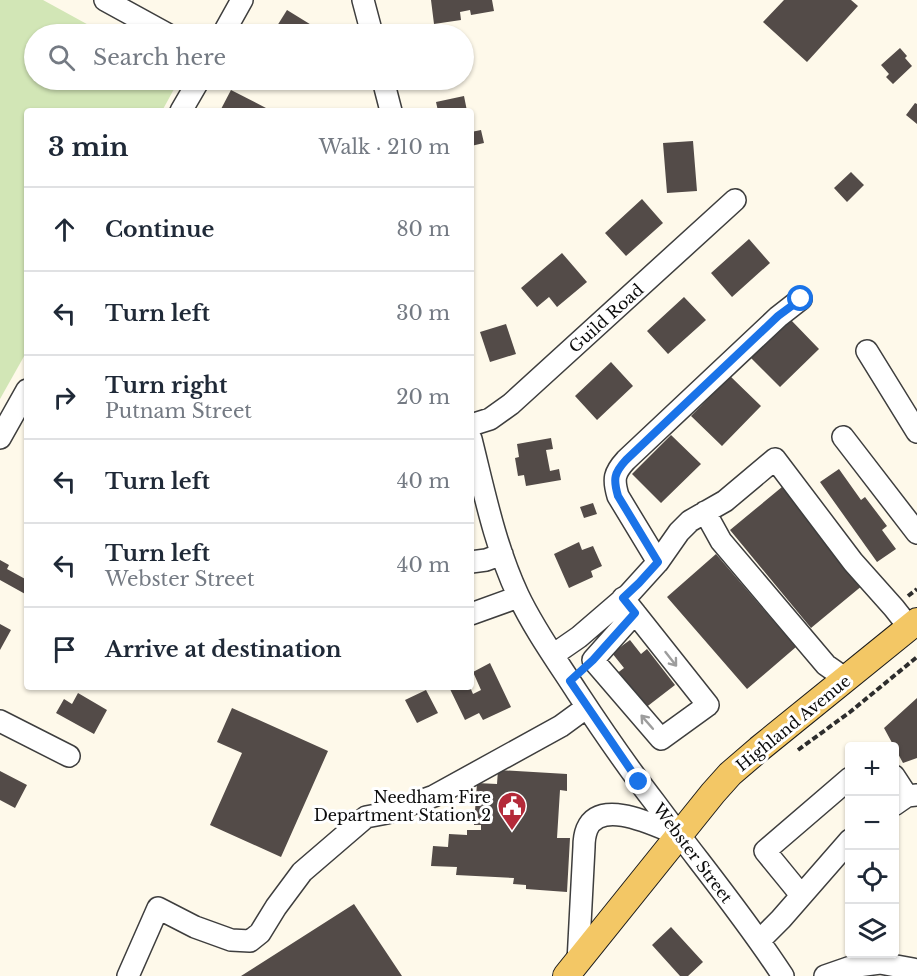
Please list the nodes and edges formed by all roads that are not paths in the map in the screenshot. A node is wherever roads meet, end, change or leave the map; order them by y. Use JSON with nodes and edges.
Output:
{"nodes":[{"id":1,"x":105,"y":0,"type":"edge"},
{"id":2,"x":242,"y":0,"type":"edge"},
{"id":3,"x":363,"y":0,"type":"edge"},
{"id":4,"x":149,"y":24,"type":"edge"},
{"id":5,"x":229,"y":24,"type":"edge"},
{"id":6,"x":369,"y":24,"type":"edge"},
{"id":7,"x":193,"y":90,"type":"edge"},
{"id":8,"x":386,"y":90,"type":"edge"},
{"id":9,"x":183,"y":108,"type":"edge"},
{"id":10,"x":390,"y":108,"type":"edge"},
{"id":11,"x":735,"y":200,"type":"dead end"},
{"id":12,"x":801,"y":299,"type":"dead end"},
{"id":13,"x":867,"y":351,"type":"dead end"},
{"id":14,"x":24,"y":395,"type":"edge"},
{"id":15,"x":474,"y":424,"type":"edge"},
{"id":16,"x":917,"y":432,"type":"edge"},
{"id":17,"x":843,"y":437,"type":"dead end"},
{"id":18,"x":0,"y":438,"type":"edge"},
{"id":19,"x":474,"y":452,"type":"edge"},
{"id":20,"x":705,"y":512,"type":"junction"},
{"id":21,"x":917,"y":533,"type":"edge"},
{"id":22,"x":501,"y":554,"type":"junction"},
{"id":23,"x":474,"y":562,"type":"edge"},
{"id":24,"x":658,"y":562,"type":"junction"},
{"id":25,"x":518,"y":597,"type":"junction"},
{"id":26,"x":629,"y":605,"type":"junction"},
{"id":27,"x":474,"y":613,"type":"edge"},
{"id":28,"x":913,"y":624,"type":"edge"},
{"id":29,"x":553,"y":655,"type":"junction"},
{"id":30,"x":593,"y":660,"type":"junction"},
{"id":31,"x":846,"y":679,"type":"junction"},
{"id":32,"x":570,"y":681,"type":"junction"},
{"id":33,"x":587,"y":708,"type":"junction"},
{"id":34,"x":0,"y":721,"type":"edge"},
{"id":35,"x":69,"y":756,"type":"dead end"},
{"id":36,"x":845,"y":781,"type":"edge"},
{"id":37,"x":899,"y":786,"type":"edge"},
{"id":38,"x":906,"y":799,"type":"edge"},
{"id":39,"x":679,"y":835,"type":"junction"},
{"id":40,"x":845,"y":845,"type":"edge"},
{"id":41,"x":801,"y":895,"type":"junction"},
{"id":42,"x":759,"y":941,"type":"junction"},
{"id":43,"x":572,"y":969,"type":"edge"},
{"id":44,"x":917,"y":971,"type":"edge"},
{"id":45,"x":128,"y":976,"type":"edge"},
{"id":46,"x":783,"y":976,"type":"edge"},
{"id":47,"x":825,"y":976,"type":"edge"}],
"edges":[{"from":1,"to":4,"type":"street"},
{"from":2,"to":5,"type":"street"},
{"from":3,"to":6,"type":"street"},
{"from":7,"to":9,"type":"street"},
{"from":8,"to":10,"type":"street"},
{"from":11,"to":15,"type":"street","name":"Guild Road"},
{"from":12,"to":24,"type":"street"},
{"from":13,"to":16,"type":"street"},
{"from":14,"to":18,"type":"street"},
{"from":17,"to":21,"type":"street"},
{"from":19,"to":22,"type":"street","name":"Webster Street"},
{"from":20,"to":24,"type":"street"},
{"from":20,"to":28,"type":"street"},
{"from":20,"to":31,"type":"street"},
{"from":22,"to":23,"type":"street"},
{"from":22,"to":25,"type":"street","name":"Webster Street"},
{"from":24,"to":26,"type":"street"},
{"from":25,"to":27,"type":"street"},
{"from":25,"to":29,"type":"street","name":"Webster Street"},
{"from":26,"to":29,"type":"street"},
{"from":26,"to":30,"type":"street"},
{"from":26,"to":30,"type":"street","one_way":true},
{"from":28,"to":31,"type":"main road","name":"Highland Avenue"},
{"from":29,"to":32,"type":"street","name":"Webster Street"},
{"from":30,"to":32,"type":"street"},
{"from":31,"to":39,"type":"main road","name":"Highland Avenue"},
{"from":32,"to":33,"type":"street","name":"Webster Street"},
{"from":33,"to":39,"type":"street","name":"Webster Street"},
{"from":33,"to":45,"type":"street"},
{"from":34,"to":35,"type":"street"},
{"from":36,"to":41,"type":"street"},
{"from":37,"to":38,"type":"street"},
{"from":39,"to":42,"type":"street","name":"Webster Street"},
{"from":39,"to":43,"type":"main road","name":"Highland Avenue"},
{"from":39,"to":43,"type":"street"},
{"from":40,"to":41,"type":"street"},
{"from":41,"to":42,"type":"street"},
{"from":42,"to":46,"type":"street","name":"Webster Street"},
{"from":44,"to":47,"type":"street"}]}
